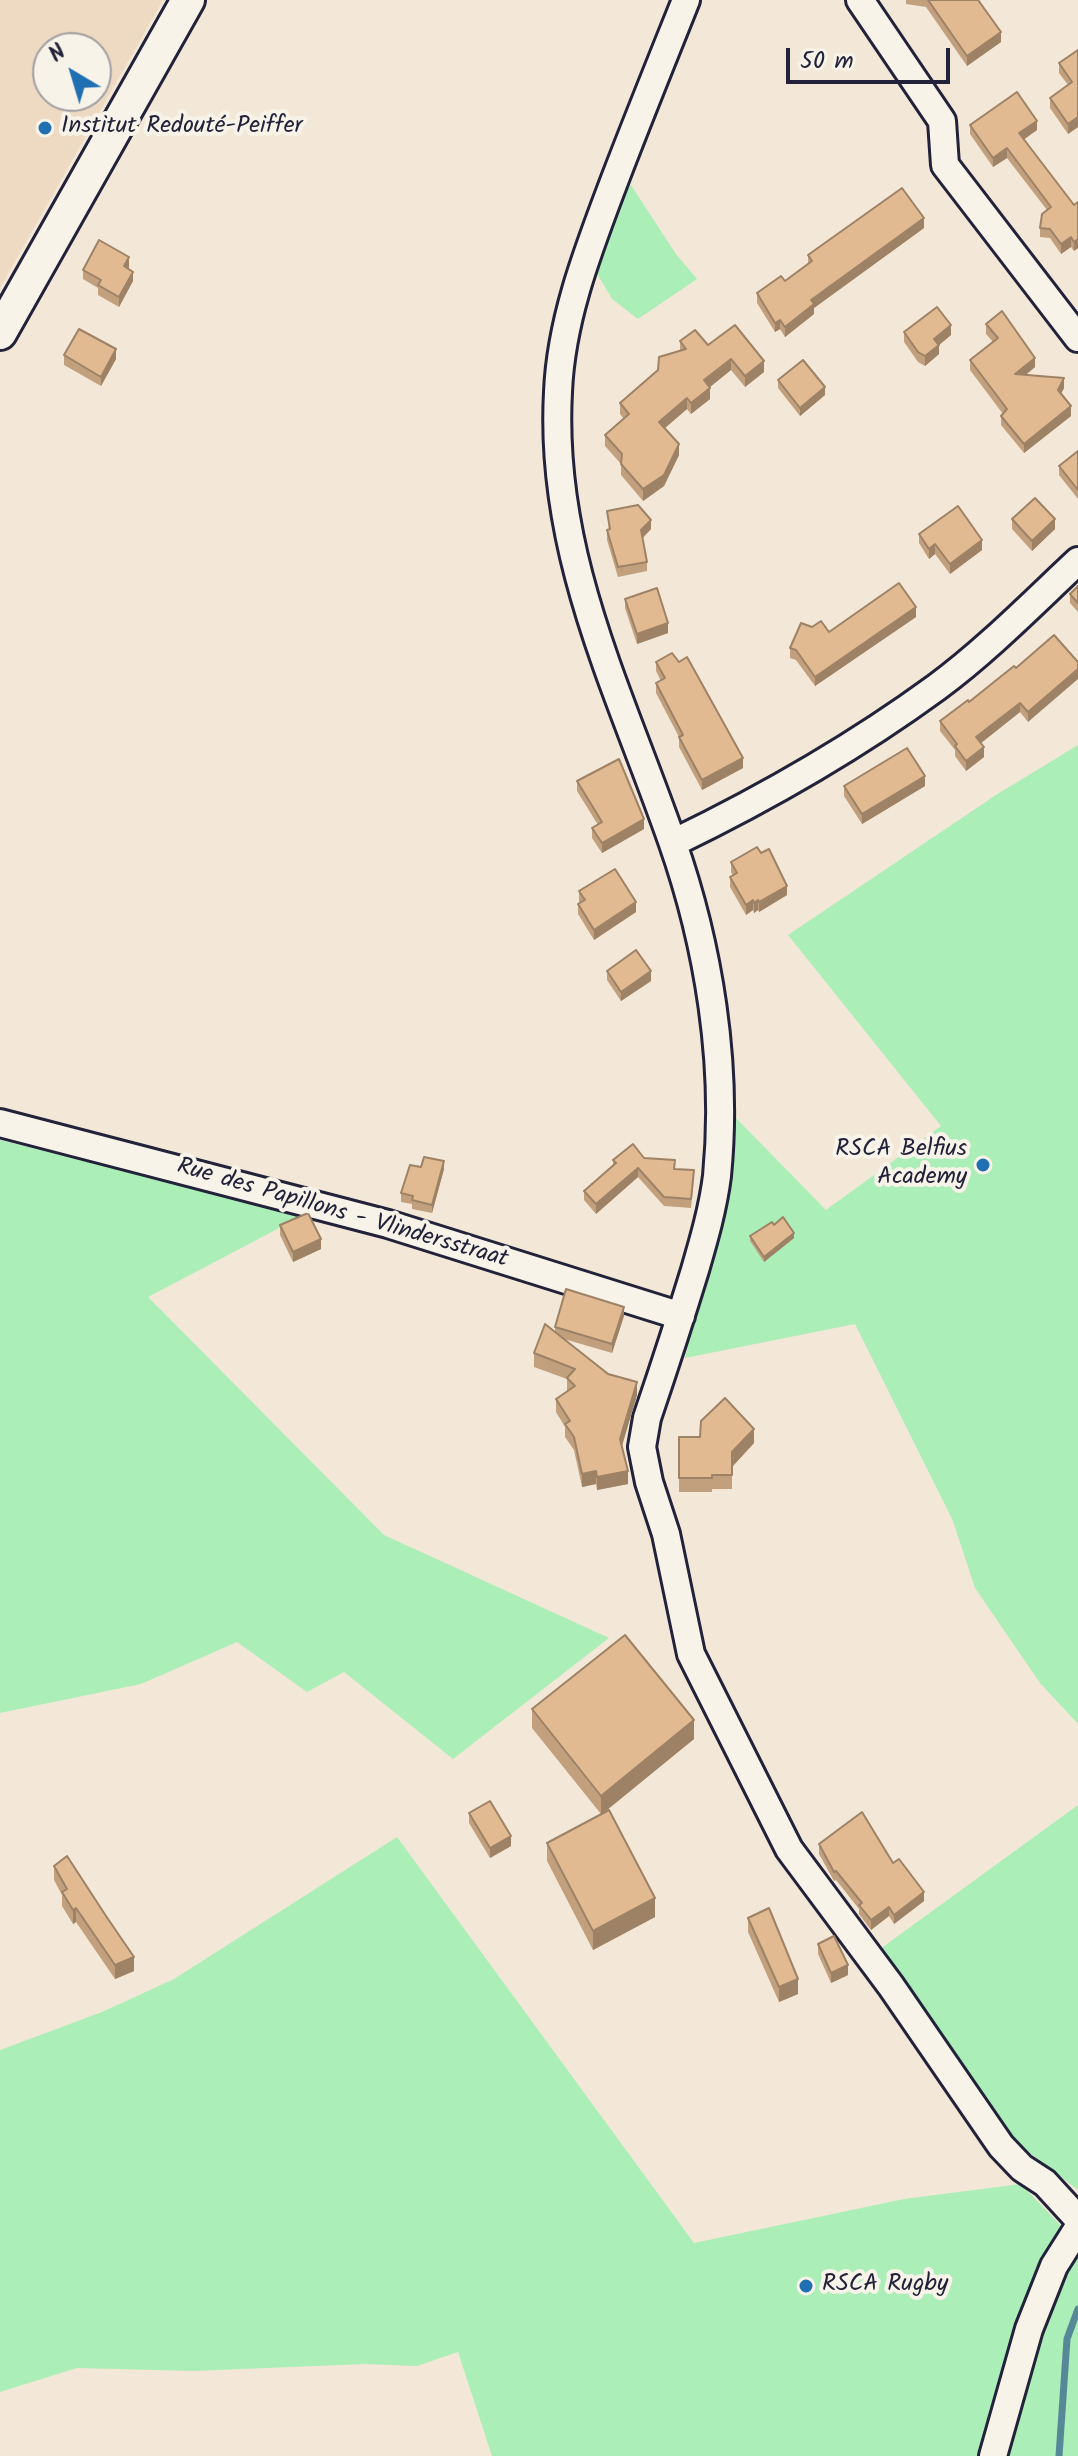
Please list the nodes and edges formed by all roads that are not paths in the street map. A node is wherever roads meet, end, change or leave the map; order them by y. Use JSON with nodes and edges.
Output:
{"nodes":[{"id":1,"x":188,"y":0,"type":"edge"},
{"id":2,"x":686,"y":0,"type":"edge"},
{"id":3,"x":860,"y":0,"type":"edge"},
{"id":4,"x":0,"y":333,"type":"edge"},
{"id":5,"x":1078,"y":338,"type":"edge"},
{"id":6,"x":1078,"y":561,"type":"edge"},
{"id":7,"x":673,"y":843,"type":"junction"},
{"id":8,"x":0,"y":1123,"type":"edge"},
{"id":9,"x":681,"y":1316,"type":"junction"},
{"id":10,"x":1078,"y":2219,"type":"edge"},
{"id":11,"x":1078,"y":2228,"type":"edge"},
{"id":12,"x":993,"y":2456,"type":"edge"}],
"edges":[{"from":1,"to":4,"type":"street"},
{"from":2,"to":7,"type":"street"},
{"from":3,"to":5,"type":"street"},
{"from":6,"to":7,"type":"street"},
{"from":7,"to":9,"type":"street"},
{"from":8,"to":9,"type":"street","name":"Rue des Papillons - Vlindersstraat"},
{"from":9,"to":10,"type":"street"},
{"from":11,"to":12,"type":"street"}]}
